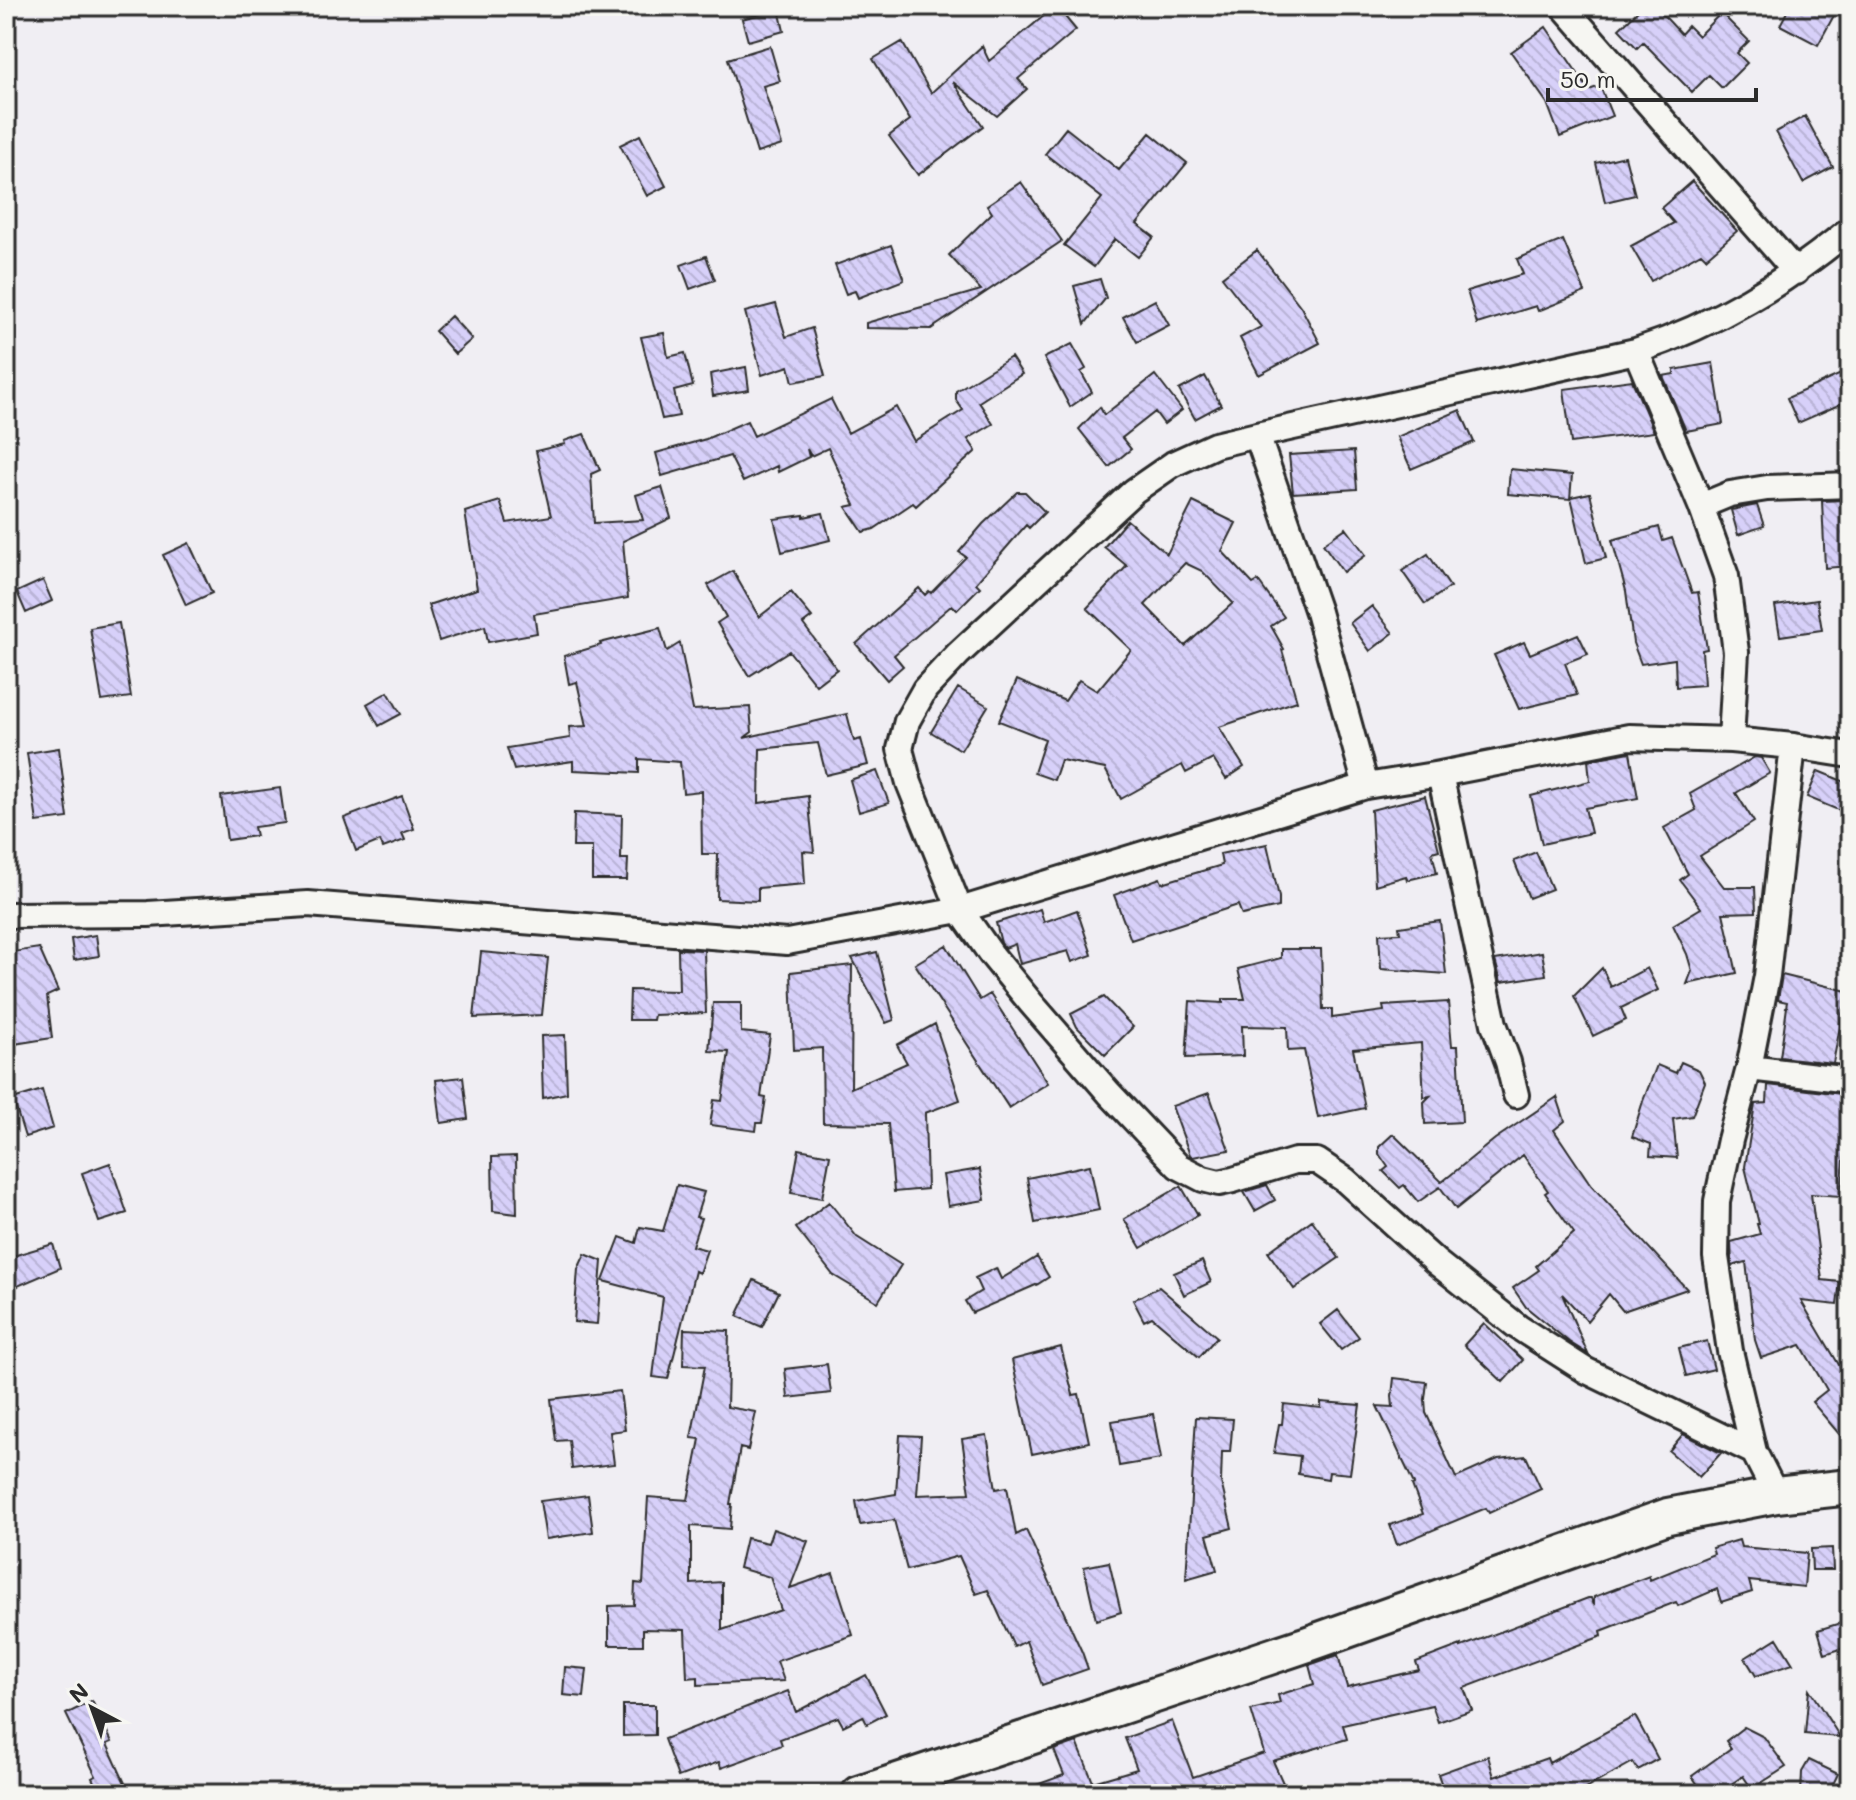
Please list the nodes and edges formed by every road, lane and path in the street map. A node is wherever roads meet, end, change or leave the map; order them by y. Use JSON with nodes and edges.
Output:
{"nodes":[{"id":1,"x":1563,"y":6,"type":"edge"},
{"id":2,"x":1850,"y":229,"type":"edge"},
{"id":3,"x":1796,"y":272,"type":"junction"},
{"id":4,"x":1636,"y":351,"type":"junction"},
{"id":5,"x":1257,"y":435,"type":"junction"},
{"id":6,"x":1850,"y":485,"type":"edge"},
{"id":7,"x":1701,"y":506,"type":"junction"},
{"id":8,"x":1731,"y":740,"type":"junction"},
{"id":9,"x":1793,"y":746,"type":"junction"},
{"id":10,"x":1850,"y":755,"type":"edge"},
{"id":11,"x":1440,"y":774,"type":"junction"},
{"id":12,"x":1366,"y":786,"type":"junction"},
{"id":13,"x":960,"y":910,"type":"junction"},
{"id":14,"x":6,"y":915,"type":"edge"},
{"id":15,"x":1749,"y":1068,"type":"junction"},
{"id":16,"x":1850,"y":1080,"type":"edge"},
{"id":17,"x":1516,"y":1095,"type":"dead end"},
{"id":18,"x":1754,"y":1452,"type":"junction"},
{"id":19,"x":1850,"y":1487,"type":"edge"},
{"id":20,"x":1776,"y":1495,"type":"junction"},
{"id":21,"x":859,"y":1794,"type":"edge"}],
"edges":[{"from":1,"to":3,"type":"street"},
{"from":2,"to":3,"type":"street"},
{"from":3,"to":4,"type":"street"},
{"from":4,"to":5,"type":"street"},
{"from":4,"to":7,"type":"street"},
{"from":5,"to":12,"type":"street"},
{"from":5,"to":13,"type":"street"},
{"from":6,"to":7,"type":"street"},
{"from":7,"to":8,"type":"street"},
{"from":8,"to":9,"type":"street"},
{"from":8,"to":11,"type":"street"},
{"from":9,"to":10,"type":"street"},
{"from":9,"to":15,"type":"street"},
{"from":11,"to":12,"type":"street"},
{"from":11,"to":17,"type":"street"},
{"from":12,"to":13,"type":"street"},
{"from":13,"to":14,"type":"street"},
{"from":13,"to":18,"type":"street"},
{"from":15,"to":16,"type":"street"},
{"from":15,"to":18,"type":"street"},
{"from":18,"to":20,"type":"street"},
{"from":19,"to":20,"type":"street"},
{"from":20,"to":21,"type":"street"}]}
